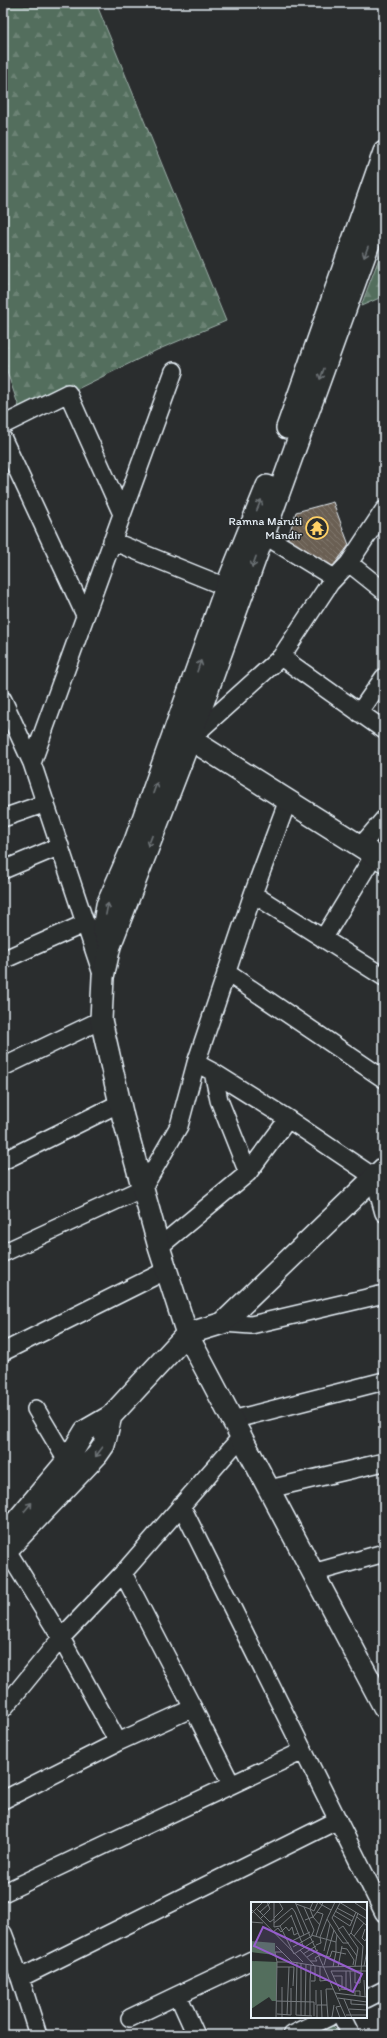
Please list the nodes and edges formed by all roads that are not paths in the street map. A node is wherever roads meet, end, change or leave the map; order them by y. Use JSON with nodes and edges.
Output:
{"nodes":[{"id":1,"x":384,"y":152,"type":"edge"},
{"id":2,"x":383,"y":206,"type":"edge"},
{"id":3,"x":174,"y":371,"type":"dead end"},
{"id":4,"x":3,"y":426,"type":"edge"},
{"id":5,"x":3,"y":439,"type":"edge"},
{"id":6,"x":384,"y":510,"type":"edge"},
{"id":7,"x":122,"y":514,"type":"junction"},
{"id":8,"x":264,"y":535,"type":"junction"},
{"id":9,"x":112,"y":541,"type":"junction"},
{"id":10,"x":349,"y":563,"type":"junction"},
{"id":11,"x":334,"y":578,"type":"junction"},
{"id":12,"x":226,"y":587,"type":"junction"},
{"id":13,"x":384,"y":591,"type":"edge"},
{"id":14,"x":85,"y":615,"type":"junction"},
{"id":15,"x":281,"y":657,"type":"junction"},
{"id":16,"x":384,"y":677,"type":"edge"},
{"id":17,"x":3,"y":700,"type":"edge"},
{"id":18,"x":359,"y":713,"type":"junction"},
{"id":19,"x":384,"y":730,"type":"edge"},
{"id":20,"x":190,"y":739,"type":"junction"},
{"id":21,"x":32,"y":763,"type":"junction"},
{"id":22,"x":288,"y":800,"type":"junction"},
{"id":23,"x":46,"y":804,"type":"junction"},
{"id":24,"x":3,"y":818,"type":"edge"},
{"id":25,"x":384,"y":819,"type":"edge"},
{"id":26,"x":60,"y":846,"type":"junction"},
{"id":27,"x":373,"y":854,"type":"edge"},
{"id":28,"x":3,"y":870,"type":"edge"},
{"id":29,"x":253,"y":894,"type":"junction"},
{"id":30,"x":86,"y":923,"type":"junction"},
{"id":31,"x":324,"y":939,"type":"junction"},
{"id":32,"x":110,"y":946,"type":"junction"},
{"id":33,"x":3,"y":960,"type":"edge"},
{"id":34,"x":226,"y":972,"type":"junction"},
{"id":35,"x":103,"y":977,"type":"junction"},
{"id":36,"x":384,"y":978,"type":"edge"},
{"id":37,"x":101,"y":1020,"type":"junction"},
{"id":38,"x":196,"y":1063,"type":"junction"},
{"id":39,"x":3,"y":1067,"type":"edge"},
{"id":40,"x":213,"y":1072,"type":"junction"},
{"id":41,"x":384,"y":1079,"type":"edge"},
{"id":42,"x":120,"y":1103,"type":"junction"},
{"id":43,"x":288,"y":1119,"type":"junction"},
{"id":44,"x":3,"y":1161,"type":"edge"},
{"id":45,"x":248,"y":1173,"type":"junction"},
{"id":46,"x":379,"y":1173,"type":"edge"},
{"id":47,"x":143,"y":1188,"type":"junction"},
{"id":48,"x":384,"y":1213,"type":"edge"},
{"id":49,"x":160,"y":1247,"type":"junction"},
{"id":50,"x":3,"y":1253,"type":"edge"},
{"id":51,"x":167,"y":1270,"type":"junction"},
{"id":52,"x":384,"y":1294,"type":"edge"},
{"id":53,"x":223,"y":1323,"type":"junction"},
{"id":54,"x":187,"y":1334,"type":"junction"},
{"id":55,"x":3,"y":1352,"type":"edge"},
{"id":56,"x":384,"y":1381,"type":"edge"},
{"id":57,"x":36,"y":1408,"type":"dead end"},
{"id":58,"x":237,"y":1428,"type":"junction"},
{"id":59,"x":384,"y":1462,"type":"edge"},
{"id":60,"x":73,"y":1468,"type":"junction"},
{"id":61,"x":269,"y":1489,"type":"junction"},
{"id":62,"x":181,"y":1505,"type":"junction"},
{"id":63,"x":7,"y":1538,"type":"edge"},
{"id":64,"x":384,"y":1554,"type":"edge"},
{"id":65,"x":123,"y":1573,"type":"junction"},
{"id":66,"x":313,"y":1573,"type":"junction"},
{"id":67,"x":61,"y":1638,"type":"junction"},
{"id":68,"x":384,"y":1707,"type":"edge"},
{"id":69,"x":193,"y":1708,"type":"junction"},
{"id":70,"x":3,"y":1709,"type":"edge"},
{"id":71,"x":118,"y":1742,"type":"junction"},
{"id":72,"x":303,"y":1751,"type":"junction"},
{"id":73,"x":231,"y":1784,"type":"junction"},
{"id":74,"x":3,"y":1800,"type":"edge"},
{"id":75,"x":338,"y":1820,"type":"junction"},
{"id":76,"x":3,"y":1893,"type":"edge"},
{"id":77,"x":376,"y":1906,"type":"edge"},
{"id":78,"x":3,"y":1933,"type":"edge"},
{"id":79,"x":251,"y":1960,"type":"edge"},
{"id":80,"x":20,"y":1978,"type":"junction"},
{"id":81,"x":384,"y":1990,"type":"edge"},
{"id":82,"x":178,"y":1995,"type":"junction"},
{"id":83,"x":367,"y":1998,"type":"edge"},
{"id":84,"x":130,"y":2018,"type":"dead end"},
{"id":85,"x":327,"y":2018,"type":"edge"},
{"id":86,"x":343,"y":2018,"type":"edge"},
{"id":87,"x":38,"y":2035,"type":"edge"},
{"id":88,"x":196,"y":2035,"type":"edge"},
{"id":89,"x":292,"y":2035,"type":"edge"},
{"id":90,"x":352,"y":2035,"type":"edge"}],
"edges":[{"from":12,"to":1,"type":"street","one_way":true},
{"from":2,"to":8,"type":"street","one_way":true},
{"from":3,"to":7,"type":"street"},
{"from":4,"to":7,"type":"street"},
{"from":5,"to":14,"type":"street"},
{"from":6,"to":10,"type":"street"},
{"from":7,"to":9,"type":"street"},
{"from":8,"to":11,"type":"street"},
{"from":8,"to":20,"type":"street","one_way":true},
{"from":9,"to":12,"type":"street"},
{"from":9,"to":14,"type":"street"},
{"from":10,"to":11,"type":"street"},
{"from":10,"to":13,"type":"street"},
{"from":11,"to":15,"type":"street"},
{"from":32,"to":12,"type":"street","one_way":true},
{"from":14,"to":21,"type":"street"},
{"from":15,"to":18,"type":"street"},
{"from":15,"to":20,"type":"street"},
{"from":16,"to":18,"type":"street"},
{"from":17,"to":21,"type":"street"},
{"from":18,"to":19,"type":"street"},
{"from":20,"to":22,"type":"street"},
{"from":20,"to":32,"type":"street","one_way":true},
{"from":21,"to":23,"type":"street"},
{"from":22,"to":27,"type":"street"},
{"from":22,"to":29,"type":"street"},
{"from":23,"to":24,"type":"street"},
{"from":23,"to":26,"type":"street"},
{"from":25,"to":27,"type":"street"},
{"from":26,"to":28,"type":"street"},
{"from":26,"to":30,"type":"street"},
{"from":27,"to":31,"type":"street"},
{"from":29,"to":31,"type":"street"},
{"from":29,"to":34,"type":"street"},
{"from":30,"to":33,"type":"street"},
{"from":30,"to":35,"type":"street"},
{"from":31,"to":36,"type":"street"},
{"from":32,"to":35,"type":"street"},
{"from":34,"to":38,"type":"street"},
{"from":34,"to":41,"type":"street"},
{"from":35,"to":37,"type":"street"},
{"from":37,"to":39,"type":"street"},
{"from":37,"to":42,"type":"street"},
{"from":38,"to":40,"type":"street"},
{"from":38,"to":47,"type":"street"},
{"from":40,"to":43,"type":"street"},
{"from":40,"to":45,"type":"street"},
{"from":42,"to":44,"type":"street"},
{"from":42,"to":47,"type":"street"},
{"from":43,"to":45,"type":"street"},
{"from":43,"to":46,"type":"street"},
{"from":45,"to":49,"type":"street"},
{"from":46,"to":48,"type":"street"},
{"from":46,"to":53,"type":"street"},
{"from":47,"to":49,"type":"street"},
{"from":47,"to":50,"type":"street"},
{"from":49,"to":51,"type":"street"},
{"from":51,"to":54,"type":"street"},
{"from":51,"to":55,"type":"street"},
{"from":52,"to":53,"type":"street"},
{"from":53,"to":54,"type":"street"},
{"from":54,"to":58,"type":"street"},
{"from":54,"to":60,"type":"street"},
{"from":56,"to":58,"type":"street"},
{"from":57,"to":60,"type":"street"},
{"from":58,"to":61,"type":"street"},
{"from":58,"to":62,"type":"street"},
{"from":59,"to":61,"type":"street"},
{"from":60,"to":63,"type":"street"},
{"from":61,"to":66,"type":"street"},
{"from":62,"to":65,"type":"street"},
{"from":62,"to":72,"type":"street"},
{"from":63,"to":67,"type":"street"},
{"from":64,"to":66,"type":"street"},
{"from":65,"to":67,"type":"street"},
{"from":65,"to":69,"type":"street"},
{"from":66,"to":68,"type":"street"},
{"from":67,"to":70,"type":"street"},
{"from":67,"to":71,"type":"street"},
{"from":69,"to":71,"type":"street"},
{"from":69,"to":73,"type":"street"},
{"from":71,"to":74,"type":"street"},
{"from":72,"to":73,"type":"street"},
{"from":72,"to":75,"type":"street"},
{"from":73,"to":76,"type":"street"},
{"from":75,"to":77,"type":"street"},
{"from":75,"to":80,"type":"street"},
{"from":78,"to":80,"type":"street"},
{"from":79,"to":82,"type":"street"},
{"from":80,"to":87,"type":"street"},
{"from":81,"to":83,"type":"street"},
{"from":82,"to":84,"type":"street"},
{"from":82,"to":88,"type":"street"},
{"from":85,"to":89,"type":"street"},
{"from":86,"to":90,"type":"street"}]}
